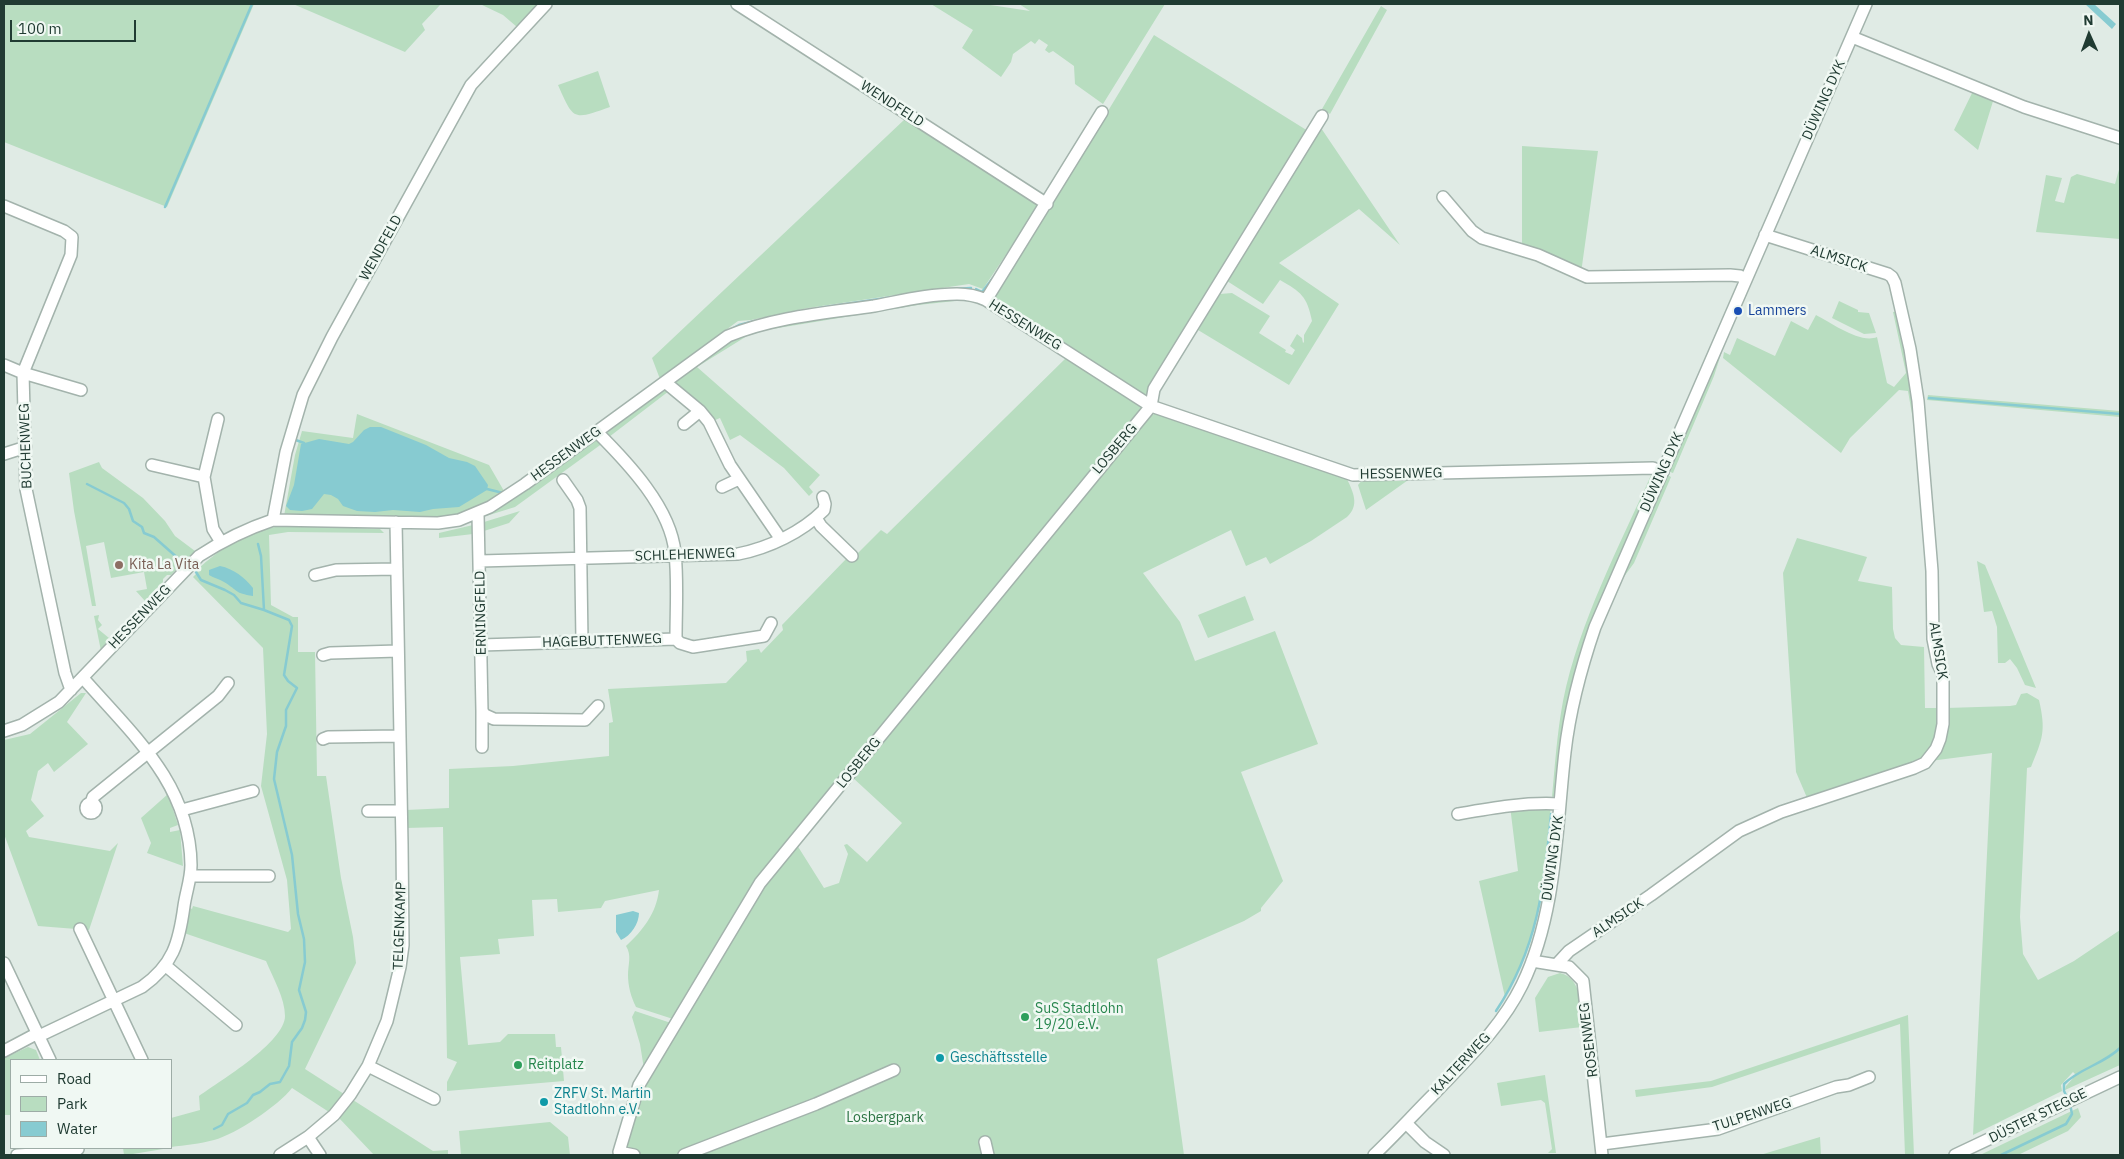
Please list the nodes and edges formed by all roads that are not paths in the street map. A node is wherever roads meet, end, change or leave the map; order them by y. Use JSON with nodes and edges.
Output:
{"nodes":[{"id":1,"x":546,"y":4,"type":"edge"},
{"id":2,"x":737,"y":4,"type":"edge"},
{"id":3,"x":1866,"y":4,"type":"edge"},
{"id":4,"x":1852,"y":37,"type":"junction"},
{"id":5,"x":1102,"y":112,"type":"dead end"},
{"id":6,"x":1322,"y":116,"type":"dead end"},
{"id":7,"x":2120,"y":138,"type":"edge"},
{"id":8,"x":1443,"y":197,"type":"dead end"},
{"id":9,"x":1047,"y":204,"type":"junction"},
{"id":10,"x":4,"y":206,"type":"edge"},
{"id":11,"x":1765,"y":235,"type":"junction"},
{"id":12,"x":1746,"y":280,"type":"junction"},
{"id":13,"x":986,"y":300,"type":"junction"},
{"id":14,"x":4,"y":365,"type":"edge"},
{"id":15,"x":23,"y":373,"type":"junction"},
{"id":16,"x":665,"y":382,"type":"junction"},
{"id":17,"x":81,"y":390,"type":"dead end"},
{"id":18,"x":1151,"y":406,"type":"junction"},
{"id":19,"x":700,"y":411,"type":"junction"},
{"id":20,"x":218,"y":419,"type":"dead end"},
{"id":21,"x":684,"y":424,"type":"dead end"},
{"id":22,"x":597,"y":432,"type":"junction"},
{"id":23,"x":26,"y":447,"type":"junction"},
{"id":24,"x":4,"y":454,"type":"edge"},
{"id":25,"x":152,"y":465,"type":"dead end"},
{"id":26,"x":1662,"y":472,"type":"junction"},
{"id":27,"x":204,"y":477,"type":"junction"},
{"id":28,"x":739,"y":478,"type":"junction"},
{"id":29,"x":562,"y":480,"type":"dead end"},
{"id":30,"x":722,"y":487,"type":"dead end"},
{"id":31,"x":823,"y":497,"type":"dead end"},
{"id":32,"x":478,"y":514,"type":"junction"},
{"id":33,"x":816,"y":518,"type":"junction"},
{"id":34,"x":272,"y":520,"type":"junction"},
{"id":35,"x":396,"y":522,"type":"junction"},
{"id":36,"x":780,"y":538,"type":"junction"},
{"id":37,"x":221,"y":542,"type":"junction"},
{"id":38,"x":852,"y":556,"type":"dead end"},
{"id":39,"x":676,"y":557,"type":"junction"},
{"id":40,"x":580,"y":558,"type":"junction"},
{"id":41,"x":480,"y":560,"type":"junction"},
{"id":42,"x":397,"y":569,"type":"junction"},
{"id":43,"x":315,"y":575,"type":"dead end"},
{"id":44,"x":771,"y":623,"type":"dead end"},
{"id":45,"x":676,"y":639,"type":"junction"},
{"id":46,"x":582,"y":641,"type":"junction"},
{"id":47,"x":481,"y":645,"type":"junction"},
{"id":48,"x":398,"y":651,"type":"junction"},
{"id":49,"x":323,"y":656,"type":"dead end"},
{"id":50,"x":83,"y":678,"type":"junction"},
{"id":51,"x":228,"y":683,"type":"dead end"},
{"id":52,"x":71,"y":690,"type":"junction"},
{"id":53,"x":598,"y":706,"type":"dead end"},
{"id":54,"x":484,"y":714,"type":"junction"},
{"id":55,"x":4,"y":732,"type":"edge"},
{"id":56,"x":400,"y":736,"type":"junction"},
{"id":57,"x":323,"y":739,"type":"dead end"},
{"id":58,"x":482,"y":747,"type":"dead end"},
{"id":59,"x":148,"y":752,"type":"junction"},
{"id":60,"x":253,"y":791,"type":"dead end"},
{"id":61,"x":90,"y":803,"type":"dead end"},
{"id":62,"x":1560,"y":804,"type":"junction"},
{"id":63,"x":182,"y":810,"type":"junction"},
{"id":64,"x":401,"y":810,"type":"junction"},
{"id":65,"x":368,"y":811,"type":"dead end"},
{"id":66,"x":1458,"y":814,"type":"dead end"},
{"id":67,"x":190,"y":876,"type":"junction"},
{"id":68,"x":269,"y":876,"type":"dead end"},
{"id":69,"x":80,"y":929,"type":"dead end"},
{"id":70,"x":1532,"y":961,"type":"junction"},
{"id":71,"x":4,"y":962,"type":"edge"},
{"id":72,"x":1558,"y":964,"type":"junction"},
{"id":73,"x":166,"y":966,"type":"junction"},
{"id":74,"x":115,"y":999,"type":"junction"},
{"id":75,"x":236,"y":1025,"type":"dead end"},
{"id":76,"x":38,"y":1035,"type":"junction"},
{"id":77,"x":4,"y":1051,"type":"edge"},
{"id":78,"x":50,"y":1059,"type":"edge"},
{"id":79,"x":142,"y":1059,"type":"edge"},
{"id":80,"x":368,"y":1066,"type":"junction"},
{"id":81,"x":894,"y":1070,"type":"dead end"},
{"id":82,"x":1869,"y":1077,"type":"dead end"},
{"id":83,"x":2120,"y":1077,"type":"edge"},
{"id":84,"x":434,"y":1099,"type":"dead end"},
{"id":85,"x":1406,"y":1123,"type":"junction"},
{"id":86,"x":308,"y":1137,"type":"junction"},
{"id":87,"x":985,"y":1142,"type":"dead end"},
{"id":88,"x":1602,"y":1150,"type":"edge"},
{"id":89,"x":79,"y":1151,"type":"edge"},
{"id":90,"x":618,"y":1154,"type":"edge"},
{"id":91,"x":16,"y":1155,"type":"edge"},
{"id":92,"x":280,"y":1155,"type":"edge"},
{"id":93,"x":320,"y":1155,"type":"edge"},
{"id":94,"x":634,"y":1155,"type":"edge"},
{"id":95,"x":684,"y":1155,"type":"edge"},
{"id":96,"x":988,"y":1155,"type":"edge"},
{"id":97,"x":1374,"y":1155,"type":"edge"},
{"id":98,"x":1444,"y":1155,"type":"edge"},
{"id":99,"x":1955,"y":1155,"type":"edge"}],
"edges":[{"from":1,"to":34,"type":"street","name":"WENDFELD"},
{"from":2,"to":9,"type":"street","name":"WENDFELD"},
{"from":3,"to":4,"type":"street","name":"DÜWING DYK"},
{"from":4,"to":7,"type":"street"},
{"from":4,"to":11,"type":"street","name":"DÜWING DYK"},
{"from":5,"to":9,"type":"street"},
{"from":6,"to":18,"type":"street"},
{"from":8,"to":12,"type":"street"},
{"from":9,"to":13,"type":"street"},
{"from":10,"to":15,"type":"street","name":"BUCHENWEG"},
{"from":11,"to":12,"type":"street","name":"DÜWING DYK"},
{"from":11,"to":72,"type":"street","name":"ALMSICK"},
{"from":12,"to":26,"type":"street","name":"DÜWING DYK"},
{"from":13,"to":16,"type":"street","name":"HESSENWEG"},
{"from":13,"to":18,"type":"street","name":"HESSENWEG"},
{"from":14,"to":15,"type":"street"},
{"from":15,"to":17,"type":"street"},
{"from":15,"to":23,"type":"street","name":"BUCHENWEG"},
{"from":16,"to":19,"type":"street"},
{"from":16,"to":22,"type":"street","name":"HESSENWEG"},
{"from":18,"to":26,"type":"street","name":"HESSENWEG"},
{"from":18,"to":90,"type":"street","name":"LOSBERG"},
{"from":19,"to":21,"type":"street"},
{"from":19,"to":28,"type":"street"},
{"from":20,"to":27,"type":"street"},
{"from":22,"to":32,"type":"street","name":"HESSENWEG"},
{"from":22,"to":39,"type":"street"},
{"from":23,"to":24,"type":"street"},
{"from":23,"to":52,"type":"street","name":"BUCHENWEG"},
{"from":25,"to":27,"type":"street"},
{"from":26,"to":62,"type":"street","name":"DÜWING DYK"},
{"from":27,"to":37,"type":"street"},
{"from":28,"to":30,"type":"street"},
{"from":28,"to":36,"type":"street"},
{"from":29,"to":40,"type":"street"},
{"from":31,"to":33,"type":"street"},
{"from":32,"to":35,"type":"street","name":"HESSENWEG"},
{"from":32,"to":41,"type":"street","name":"ERNINGFELD"},
{"from":33,"to":36,"type":"street","name":"SCHLEHENWEG"},
{"from":33,"to":38,"type":"street"},
{"from":34,"to":35,"type":"street","name":"HESSENWEG"},
{"from":34,"to":37,"type":"street","name":"HESSENWEG"},
{"from":35,"to":42,"type":"street","name":"TELGENKAMP"},
{"from":36,"to":39,"type":"street","name":"SCHLEHENWEG"},
{"from":37,"to":50,"type":"street","name":"HESSENWEG"},
{"from":39,"to":40,"type":"street","name":"SCHLEHENWEG"},
{"from":39,"to":45,"type":"street"},
{"from":40,"to":41,"type":"street","name":"SCHLEHENWEG"},
{"from":40,"to":46,"type":"street"},
{"from":41,"to":47,"type":"street","name":"ERNINGFELD"},
{"from":42,"to":43,"type":"street"},
{"from":42,"to":48,"type":"street","name":"TELGENKAMP"},
{"from":44,"to":45,"type":"street","name":"HAGEBUTTENWEG"},
{"from":45,"to":46,"type":"street","name":"HAGEBUTTENWEG"},
{"from":46,"to":47,"type":"street","name":"HAGEBUTTENWEG"},
{"from":47,"to":54,"type":"street","name":"ERNINGFELD"},
{"from":48,"to":49,"type":"street"},
{"from":48,"to":56,"type":"street","name":"TELGENKAMP"},
{"from":50,"to":52,"type":"street","name":"HESSENWEG"},
{"from":50,"to":59,"type":"street"},
{"from":51,"to":59,"type":"street"},
{"from":52,"to":55,"type":"street","name":"HESSENWEG"},
{"from":53,"to":54,"type":"street"},
{"from":54,"to":58,"type":"street","name":"ERNINGFELD"},
{"from":56,"to":57,"type":"street"},
{"from":56,"to":64,"type":"street","name":"TELGENKAMP"},
{"from":59,"to":61,"type":"street"},
{"from":59,"to":63,"type":"street"},
{"from":60,"to":63,"type":"street"},
{"from":62,"to":66,"type":"street"},
{"from":62,"to":70,"type":"street","name":"DÜWING DYK"},
{"from":63,"to":67,"type":"street"},
{"from":64,"to":65,"type":"street"},
{"from":64,"to":80,"type":"street","name":"TELGENKAMP"},
{"from":67,"to":68,"type":"street"},
{"from":67,"to":73,"type":"street"},
{"from":69,"to":74,"type":"street"},
{"from":70,"to":72,"type":"street","name":"ROSENWEG"},
{"from":70,"to":85,"type":"street","name":"KALTERWEG"},
{"from":71,"to":76,"type":"street"},
{"from":72,"to":88,"type":"street","name":"ROSENWEG"},
{"from":73,"to":74,"type":"street"},
{"from":73,"to":75,"type":"street"},
{"from":74,"to":76,"type":"street"},
{"from":74,"to":79,"type":"street"},
{"from":76,"to":77,"type":"street"},
{"from":76,"to":78,"type":"street"},
{"from":80,"to":84,"type":"street"},
{"from":80,"to":86,"type":"street","name":"TELGENKAMP"},
{"from":81,"to":95,"type":"street"},
{"from":82,"to":88,"type":"street","name":"TULPENWEG"},
{"from":83,"to":99,"type":"street","name":"DÜSTER STEGGE"},
{"from":85,"to":97,"type":"street","name":"KALTERWEG"},
{"from":85,"to":98,"type":"street"},
{"from":86,"to":92,"type":"street","name":"TELGENKAMP"},
{"from":86,"to":93,"type":"street"},
{"from":87,"to":96,"type":"street"},
{"from":89,"to":91,"type":"street"},
{"from":90,"to":94,"type":"street","name":"LOSBERG"}]}
